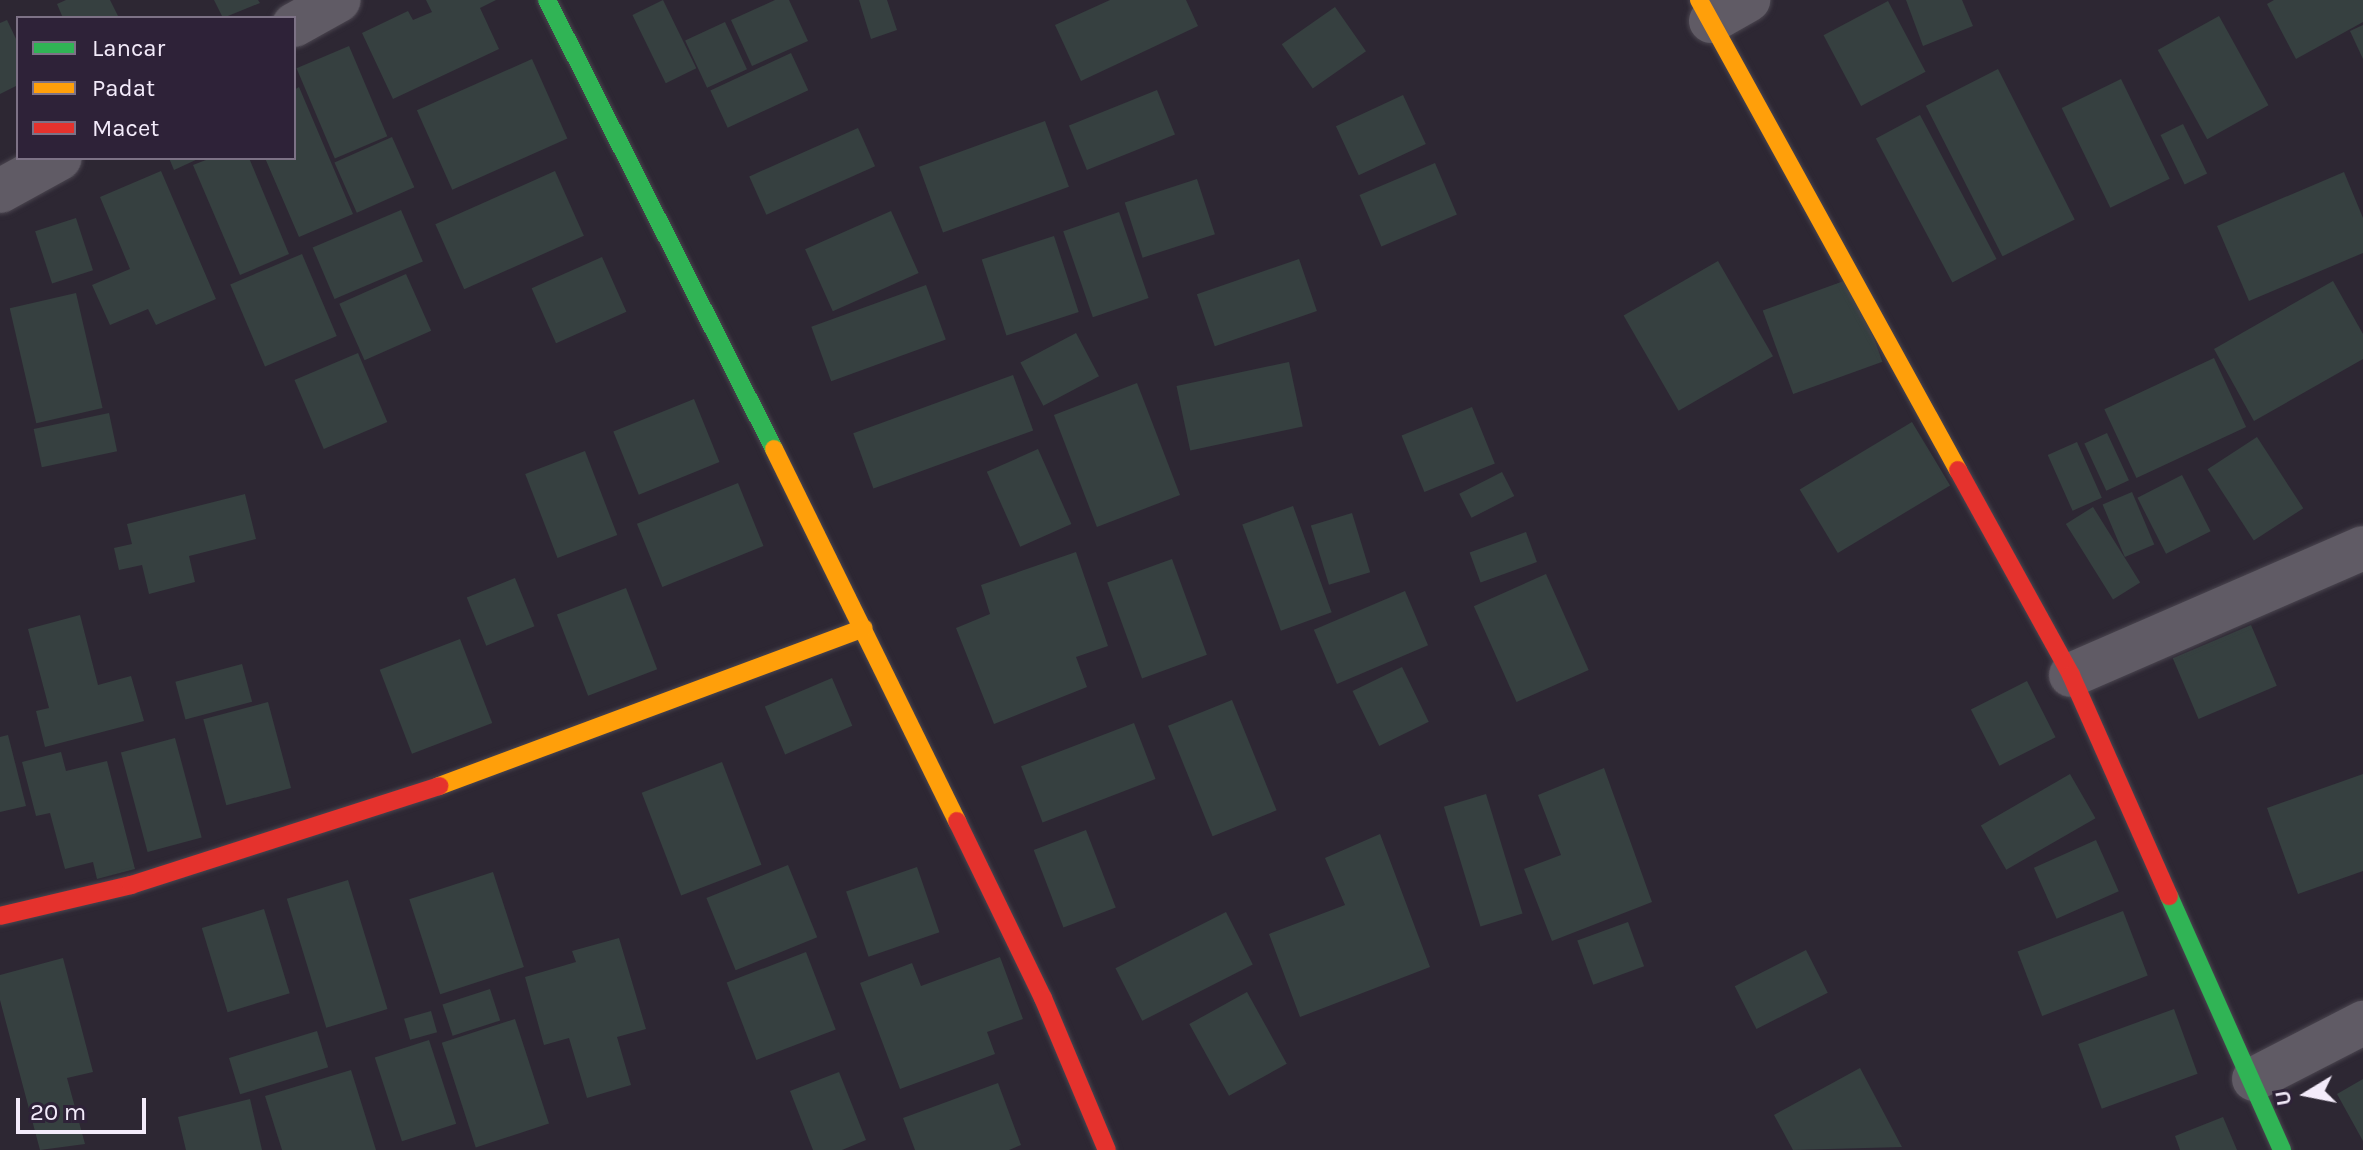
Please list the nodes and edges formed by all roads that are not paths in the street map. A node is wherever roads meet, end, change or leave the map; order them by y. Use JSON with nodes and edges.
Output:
{"nodes":[{"id":1,"x":339,"y":0,"type":"edge"},
{"id":2,"x":547,"y":0,"type":"edge"},
{"id":3,"x":1719,"y":7,"type":"edge"},
{"id":4,"x":296,"y":24,"type":"edge"},
{"id":5,"x":56,"y":160,"type":"edge"},
{"id":6,"x":0,"y":191,"type":"edge"},
{"id":7,"x":2363,"y":548,"type":"edge"},
{"id":8,"x":864,"y":628,"type":"junction"},
{"id":9,"x":2071,"y":675,"type":"junction"},
{"id":10,"x":0,"y":916,"type":"edge"},
{"id":11,"x":2363,"y":1023,"type":"edge"},
{"id":12,"x":2254,"y":1079,"type":"junction"},
{"id":13,"x":1107,"y":1150,"type":"edge"},
{"id":14,"x":2282,"y":1150,"type":"edge"}],
"edges":[{"from":1,"to":4,"type":"street"},
{"from":2,"to":8,"type":"street"},
{"from":3,"to":9,"type":"street"},
{"from":5,"to":6,"type":"street"},
{"from":7,"to":9,"type":"street"},
{"from":8,"to":10,"type":"street"},
{"from":8,"to":13,"type":"street"},
{"from":9,"to":12,"type":"street"},
{"from":11,"to":12,"type":"street"},
{"from":12,"to":14,"type":"street"}]}
